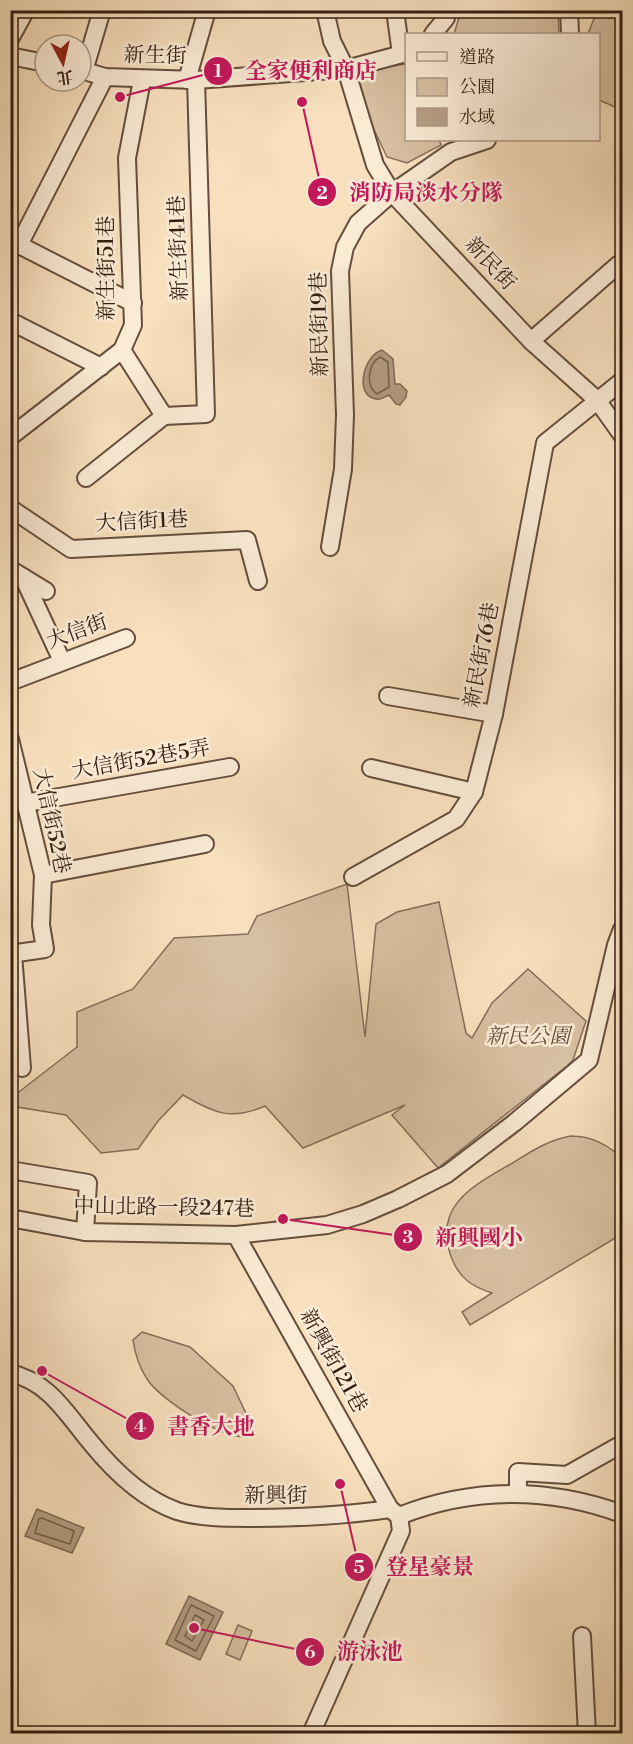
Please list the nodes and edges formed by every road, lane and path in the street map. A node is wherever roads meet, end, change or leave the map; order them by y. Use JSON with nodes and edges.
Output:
{"nodes":[{"id":1,"x":26,"y":10,"type":"edge"},
{"id":2,"x":102,"y":10,"type":"edge"},
{"id":3,"x":207,"y":10,"type":"edge"},
{"id":4,"x":325,"y":10,"type":"edge"},
{"id":5,"x":395,"y":10,"type":"edge"},
{"id":6,"x":447,"y":10,"type":"edge"},
{"id":7,"x":569,"y":10,"type":"edge"},
{"id":8,"x":434,"y":33,"type":"edge"},
{"id":9,"x":570,"y":33,"type":"edge"},
{"id":10,"x":93,"y":38,"type":"edge"},
{"id":11,"x":10,"y":39,"type":"edge"},
{"id":12,"x":404,"y":53,"type":"edge"},
{"id":13,"x":10,"y":56,"type":"edge"},
{"id":14,"x":33,"y":61,"type":"edge"},
{"id":15,"x":346,"y":69,"type":"junction"},
{"id":16,"x":93,"y":73,"type":"edge"},
{"id":17,"x":105,"y":77,"type":"junction"},
{"id":18,"x":142,"y":80,"type":"junction"},
{"id":19,"x":191,"y":80,"type":"junction"},
{"id":20,"x":484,"y":141,"type":"edge"},
{"id":21,"x":392,"y":193,"type":"junction"},
{"id":22,"x":619,"y":264,"type":"dead end"},
{"id":23,"x":133,"y":303,"type":"junction"},
{"id":24,"x":10,"y":321,"type":"edge"},
{"id":25,"x":531,"y":341,"type":"junction"},
{"id":26,"x":122,"y":350,"type":"junction"},
{"id":27,"x":100,"y":367,"type":"junction"},
{"id":28,"x":622,"y":381,"type":"edge"},
{"id":29,"x":597,"y":400,"type":"junction"},
{"id":30,"x":164,"y":416,"type":"junction"},
{"id":31,"x":622,"y":435,"type":"edge"},
{"id":32,"x":10,"y":437,"type":"edge"},
{"id":33,"x":86,"y":477,"type":"dead end"},
{"id":34,"x":10,"y":508,"type":"edge"},
{"id":35,"x":330,"y":547,"type":"dead end"},
{"id":36,"x":17,"y":573,"type":"edge"},
{"id":37,"x":258,"y":581,"type":"dead end"},
{"id":38,"x":46,"y":591,"type":"dead end"},
{"id":39,"x":126,"y":638,"type":"dead end"},
{"id":40,"x":62,"y":661,"type":"junction"},
{"id":41,"x":10,"y":682,"type":"edge"},
{"id":42,"x":388,"y":696,"type":"dead end"},
{"id":43,"x":494,"y":714,"type":"junction"},
{"id":44,"x":10,"y":740,"type":"edge"},
{"id":45,"x":230,"y":767,"type":"dead end"},
{"id":46,"x":371,"y":768,"type":"dead end"},
{"id":47,"x":474,"y":792,"type":"junction"},
{"id":48,"x":25,"y":803,"type":"junction"},
{"id":49,"x":205,"y":844,"type":"dead end"},
{"id":50,"x":42,"y":875,"type":"junction"},
{"id":51,"x":353,"y":877,"type":"dead end"},
{"id":52,"x":622,"y":929,"type":"edge"},
{"id":53,"x":12,"y":954,"type":"edge"},
{"id":54,"x":22,"y":1068,"type":"dead end"},
{"id":55,"x":10,"y":1170,"type":"edge"},
{"id":56,"x":10,"y":1218,"type":"edge"},
{"id":57,"x":85,"y":1232,"type":"junction"},
{"id":58,"x":236,"y":1235,"type":"junction"},
{"id":59,"x":10,"y":1373,"type":"edge"},
{"id":60,"x":622,"y":1444,"type":"edge"},
{"id":61,"x":518,"y":1493,"type":"junction"},
{"id":62,"x":395,"y":1513,"type":"junction"},
{"id":63,"x":622,"y":1514,"type":"edge"},
{"id":64,"x":582,"y":1636,"type":"dead end"},
{"id":65,"x":311,"y":1734,"type":"edge"},
{"id":66,"x":587,"y":1734,"type":"edge"}],
"edges":[{"from":1,"to":11,"type":"street"},
{"from":2,"to":10,"type":"street"},
{"from":3,"to":19,"type":"street","name":"新生街41巷"},
{"from":4,"to":15,"type":"street","name":"新民街"},
{"from":5,"to":12,"type":"street"},
{"from":6,"to":8,"type":"street"},
{"from":7,"to":9,"type":"street"},
{"from":12,"to":15,"type":"street","name":"新生街"},
{"from":13,"to":14,"type":"street"},
{"from":15,"to":19,"type":"street","name":"新生街"},
{"from":15,"to":21,"type":"street","name":"新民街"},
{"from":16,"to":17,"type":"street","name":"新生街"},
{"from":17,"to":18,"type":"street","name":"新生街"},
{"from":17,"to":23,"type":"street"},
{"from":18,"to":19,"type":"street","name":"新生街"},
{"from":18,"to":23,"type":"street","name":"新生街51巷"},
{"from":19,"to":30,"type":"street","name":"新生街41巷"},
{"from":20,"to":21,"type":"street","name":"新民街19巷"},
{"from":21,"to":25,"type":"street","name":"新民街"},
{"from":21,"to":35,"type":"street","name":"新民街19巷"},
{"from":22,"to":25,"type":"street"},
{"from":23,"to":26,"type":"street","name":"新生街51巷"},
{"from":24,"to":27,"type":"street"},
{"from":25,"to":29,"type":"street","name":"新民街"},
{"from":26,"to":27,"type":"street","name":"新生街51巷"},
{"from":26,"to":30,"type":"street"},
{"from":27,"to":32,"type":"street","name":"新生街51巷"},
{"from":28,"to":29,"type":"street","name":"新民街76巷"},
{"from":29,"to":31,"type":"street","name":"新民街"},
{"from":29,"to":43,"type":"street","name":"新民街76巷"},
{"from":30,"to":33,"type":"street"},
{"from":34,"to":37,"type":"street","name":"大信街1巷"},
{"from":36,"to":38,"type":"street"},
{"from":36,"to":40,"type":"street"},
{"from":39,"to":40,"type":"street","name":"大信街"},
{"from":40,"to":41,"type":"street","name":"大信街"},
{"from":42,"to":43,"type":"street"},
{"from":43,"to":47,"type":"street","name":"新民街76巷"},
{"from":44,"to":48,"type":"street","name":"大信街52巷"},
{"from":45,"to":48,"type":"street","name":"大信街52巷5弄"},
{"from":46,"to":47,"type":"street"},
{"from":47,"to":51,"type":"street","name":"新民街76巷"},
{"from":48,"to":50,"type":"street","name":"大信街52巷"},
{"from":49,"to":50,"type":"street"},
{"from":50,"to":53,"type":"street","name":"大信街52巷"},
{"from":52,"to":58,"type":"street","name":"中山北路一段247巷"},
{"from":53,"to":54,"type":"street"},
{"from":55,"to":57,"type":"street"},
{"from":56,"to":57,"type":"street","name":"中山北路一段247巷"},
{"from":57,"to":58,"type":"street","name":"中山北路一段247巷"},
{"from":58,"to":62,"type":"street","name":"新興街121巷"},
{"from":59,"to":62,"type":"street","name":"新興街"},
{"from":60,"to":61,"type":"street"},
{"from":61,"to":62,"type":"street","name":"新興街"},
{"from":61,"to":63,"type":"street","name":"新興街"},
{"from":62,"to":65,"type":"street"},
{"from":64,"to":66,"type":"street"}]}
